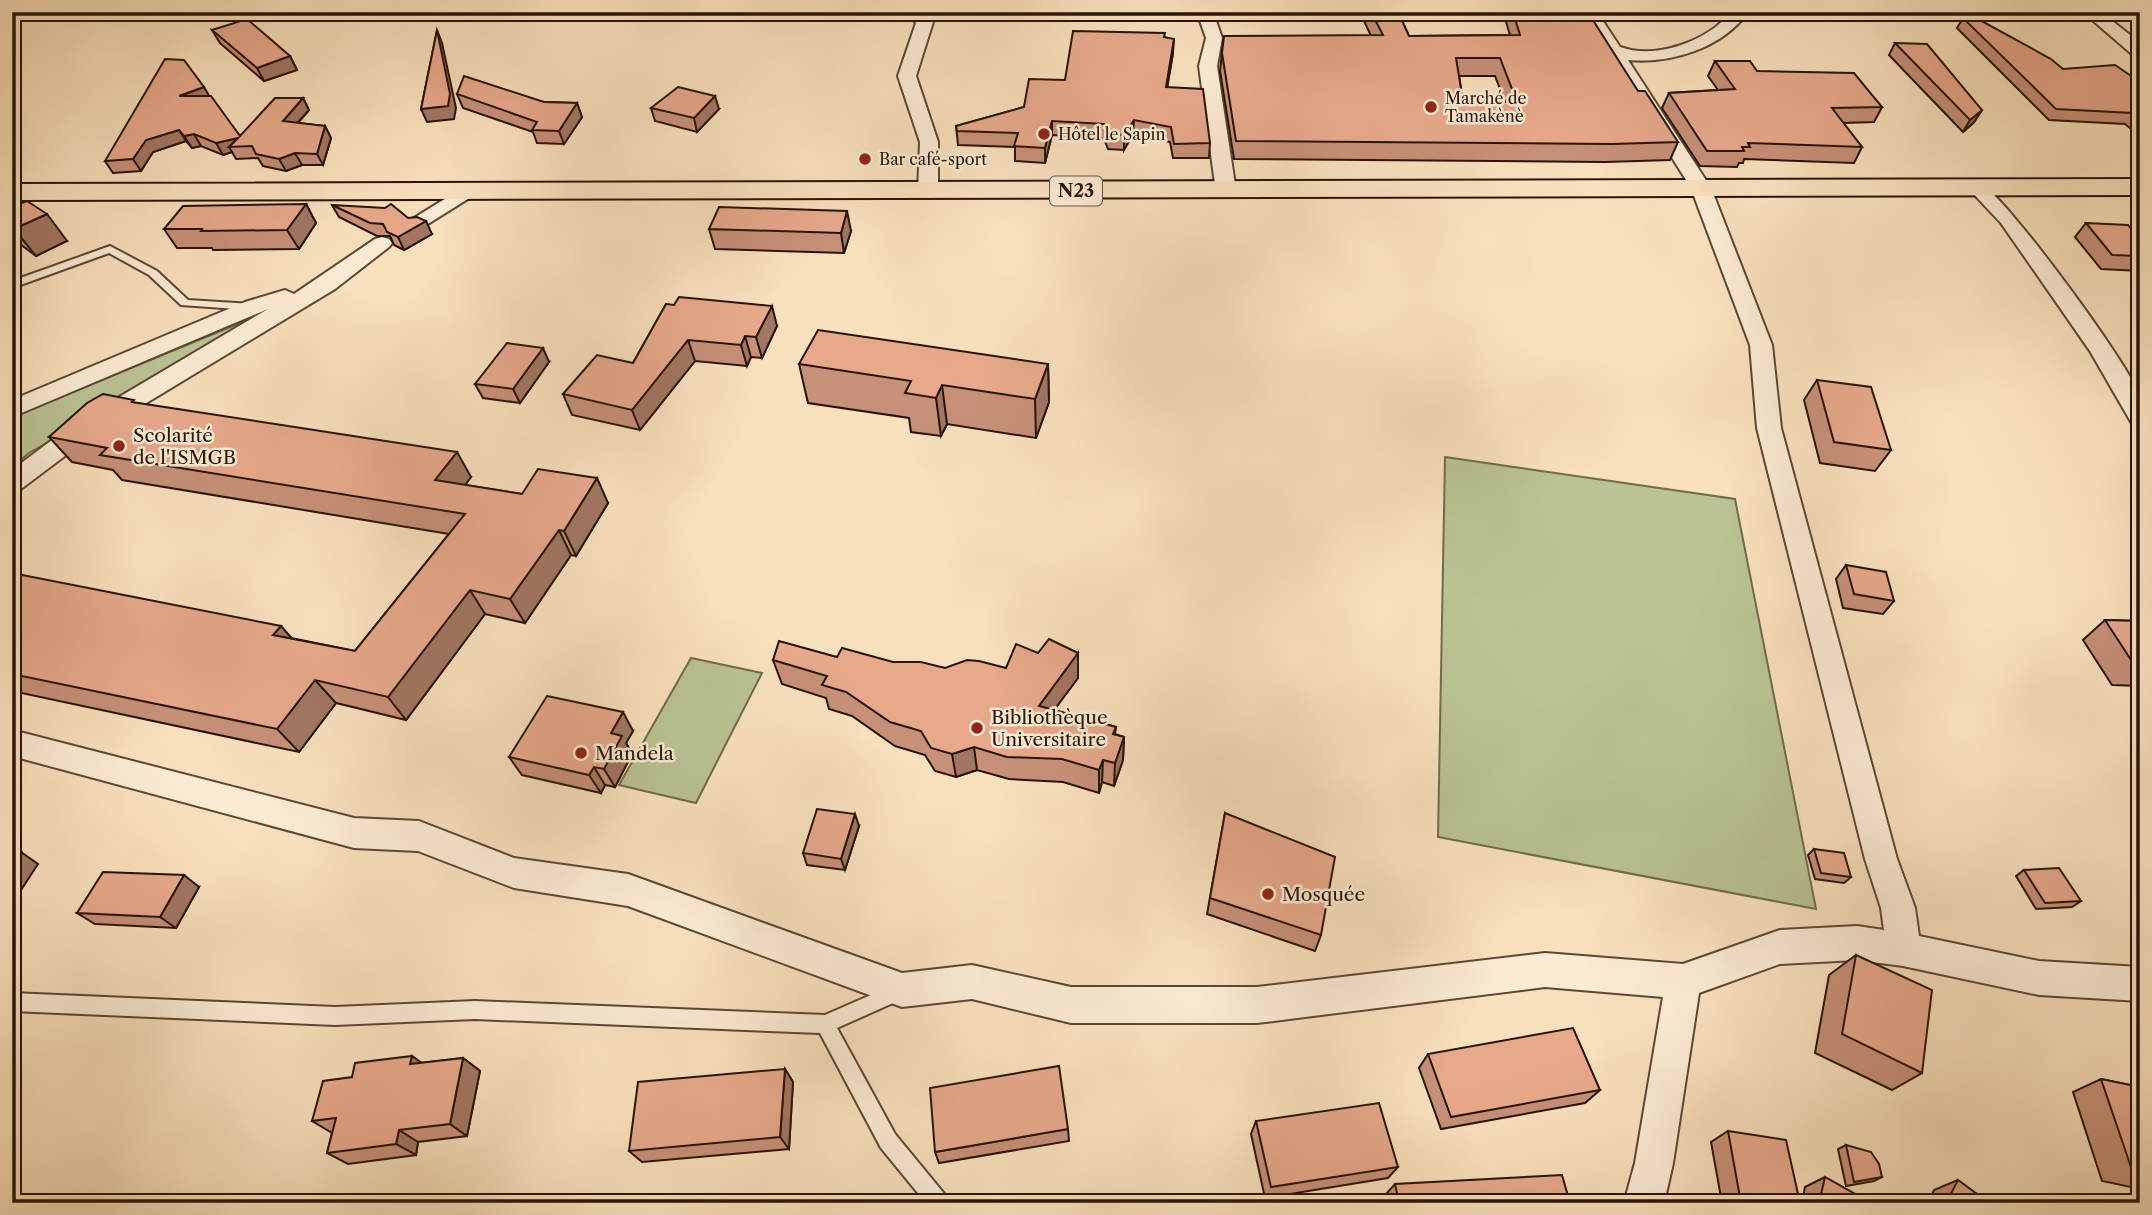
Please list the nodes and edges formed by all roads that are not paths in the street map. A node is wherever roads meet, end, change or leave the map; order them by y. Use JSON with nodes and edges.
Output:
{"nodes":[{"id":1,"x":1205,"y":12,"type":"edge"},
{"id":2,"x":1589,"y":12,"type":"edge"},
{"id":3,"x":1740,"y":12,"type":"edge"},
{"id":4,"x":2091,"y":12,"type":"edge"},
{"id":5,"x":925,"y":16,"type":"edge"},
{"id":6,"x":1611,"y":50,"type":"junction"},
{"id":7,"x":2140,"y":52,"type":"edge"},
{"id":8,"x":2140,"y":187,"type":"edge"},
{"id":9,"x":1701,"y":188,"type":"junction"},
{"id":10,"x":1978,"y":188,"type":"junction"},
{"id":11,"x":1226,"y":191,"type":"junction"},
{"id":12,"x":12,"y":192,"type":"edge"},
{"id":13,"x":928,"y":192,"type":"junction"},
{"id":14,"x":464,"y":193,"type":"junction"},
{"id":15,"x":416,"y":223,"type":"edge"},
{"id":16,"x":382,"y":243,"type":"dead end"},
{"id":17,"x":327,"y":284,"type":"junction"},
{"id":18,"x":12,"y":285,"type":"edge"},
{"id":19,"x":253,"y":307,"type":"junction"},
{"id":20,"x":12,"y":409,"type":"edge"},
{"id":21,"x":2140,"y":415,"type":"edge"},
{"id":22,"x":12,"y":483,"type":"edge"},
{"id":23,"x":12,"y":743,"type":"edge"},
{"id":24,"x":1903,"y":949,"type":"junction"},
{"id":25,"x":1683,"y":981,"type":"junction"},
{"id":26,"x":2140,"y":984,"type":"edge"},
{"id":27,"x":902,"y":990,"type":"junction"},
{"id":28,"x":12,"y":1002,"type":"edge"},
{"id":29,"x":825,"y":1024,"type":"junction"},
{"id":30,"x":939,"y":1203,"type":"edge"},
{"id":31,"x":1644,"y":1203,"type":"edge"}],
"edges":[{"from":1,"to":11,"type":"street"},
{"from":2,"to":6,"type":"street"},
{"from":3,"to":6,"type":"street"},
{"from":4,"to":7,"type":"street"},
{"from":5,"to":13,"type":"street"},
{"from":6,"to":9,"type":"street"},
{"from":8,"to":10,"type":"highway","number":"N23"},
{"from":9,"to":10,"type":"highway","number":"N23"},
{"from":9,"to":11,"type":"highway","number":"N23"},
{"from":9,"to":24,"type":"street"},
{"from":10,"to":21,"type":"street"},
{"from":11,"to":13,"type":"highway","number":"N23"},
{"from":12,"to":14,"type":"highway","number":"N23"},
{"from":13,"to":14,"type":"highway","number":"N23"},
{"from":14,"to":15,"type":"street"},
{"from":16,"to":17,"type":"street"},
{"from":17,"to":19,"type":"street"},
{"from":17,"to":22,"type":"street"},
{"from":18,"to":19,"type":"lane"},
{"from":19,"to":20,"type":"street"},
{"from":23,"to":27,"type":"street"},
{"from":24,"to":25,"type":"street"},
{"from":24,"to":26,"type":"street"},
{"from":25,"to":27,"type":"street"},
{"from":25,"to":31,"type":"street"},
{"from":27,"to":29,"type":"lane"},
{"from":28,"to":29,"type":"lane"},
{"from":29,"to":30,"type":"lane"}]}
